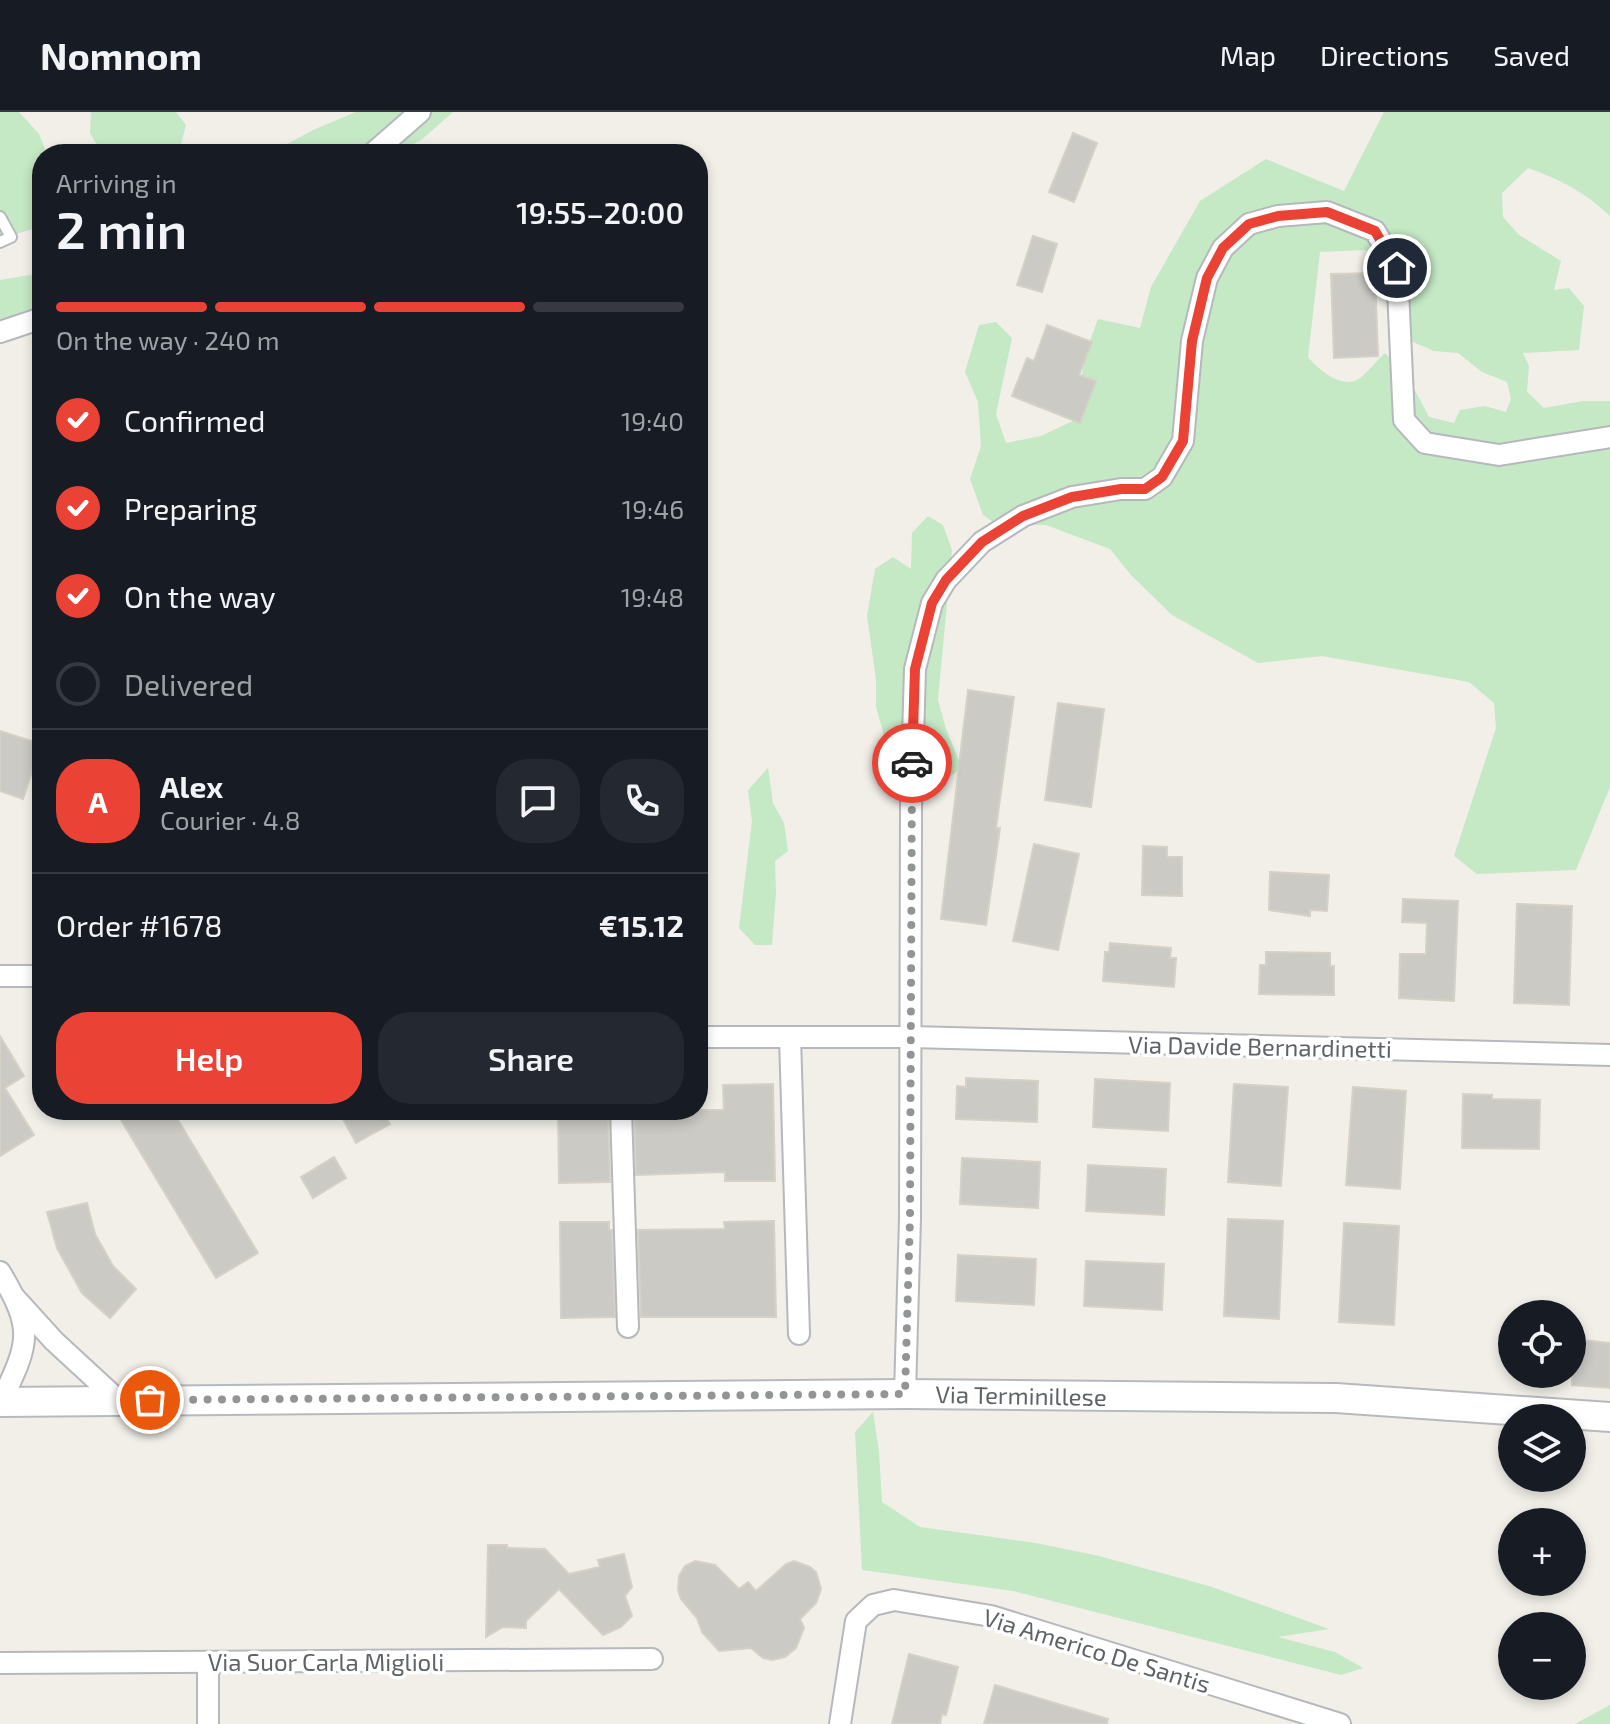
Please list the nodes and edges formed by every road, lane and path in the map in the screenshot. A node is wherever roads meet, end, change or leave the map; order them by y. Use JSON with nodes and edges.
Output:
{"nodes":[{"id":1,"x":420,"y":112,"type":"edge"},
{"id":2,"x":383,"y":144,"type":"edge"},
{"id":3,"x":0,"y":217,"type":"edge"},
{"id":4,"x":0,"y":242,"type":"edge"},
{"id":5,"x":32,"y":321,"type":"edge"},
{"id":6,"x":0,"y":332,"type":"edge"},
{"id":7,"x":1610,"y":437,"type":"edge"},
{"id":8,"x":0,"y":976,"type":"edge"},
{"id":9,"x":32,"y":976,"type":"edge"},
{"id":10,"x":708,"y":1037,"type":"edge"},
{"id":11,"x":790,"y":1037,"type":"junction"},
{"id":12,"x":911,"y":1037,"type":"junction"},
{"id":13,"x":1610,"y":1055,"type":"edge"},
{"id":14,"x":621,"y":1120,"type":"edge"},
{"id":15,"x":0,"y":1272,"type":"edge"},
{"id":16,"x":15,"y":1298,"type":"junction"},
{"id":17,"x":628,"y":1327,"type":"dead end"},
{"id":18,"x":799,"y":1334,"type":"dead end"},
{"id":19,"x":905,"y":1394,"type":"junction"},
{"id":20,"x":0,"y":1400,"type":"edge"},
{"id":21,"x":118,"y":1400,"type":"junction"},
{"id":22,"x":1610,"y":1417,"type":"edge"},
{"id":23,"x":652,"y":1659,"type":"dead end"},
{"id":24,"x":208,"y":1662,"type":"junction"},
{"id":25,"x":0,"y":1663,"type":"edge"},
{"id":26,"x":208,"y":1724,"type":"edge"},
{"id":27,"x":840,"y":1724,"type":"edge"},
{"id":28,"x":1340,"y":1724,"type":"edge"}],
"edges":[{"from":1,"to":2,"type":"street"},
{"from":3,"to":4,"type":"lane"},
{"from":5,"to":6,"type":"street"},
{"from":7,"to":12,"type":"street"},
{"from":8,"to":9,"type":"street"},
{"from":10,"to":11,"type":"street","name":"Via Davide Bernardinetti"},
{"from":11,"to":12,"type":"street","name":"Via Davide Bernardinetti"},
{"from":11,"to":18,"type":"street"},
{"from":12,"to":13,"type":"street","name":"Via Davide Bernardinetti"},
{"from":12,"to":19,"type":"street"},
{"from":14,"to":17,"type":"street"},
{"from":15,"to":16,"type":"street"},
{"from":16,"to":20,"type":"street"},
{"from":16,"to":21,"type":"street"},
{"from":19,"to":21,"type":"main road","name":"Via Terminillese"},
{"from":19,"to":22,"type":"main road","name":"Via Terminillese"},
{"from":20,"to":21,"type":"main road","name":"Via Terminillese"},
{"from":23,"to":24,"type":"street","name":"Via Suor Carla Miglioli"},
{"from":24,"to":25,"type":"street","name":"Via Suor Carla Miglioli"},
{"from":24,"to":26,"type":"street"},
{"from":27,"to":28,"type":"street","name":"Via Americo De Santis"}]}
